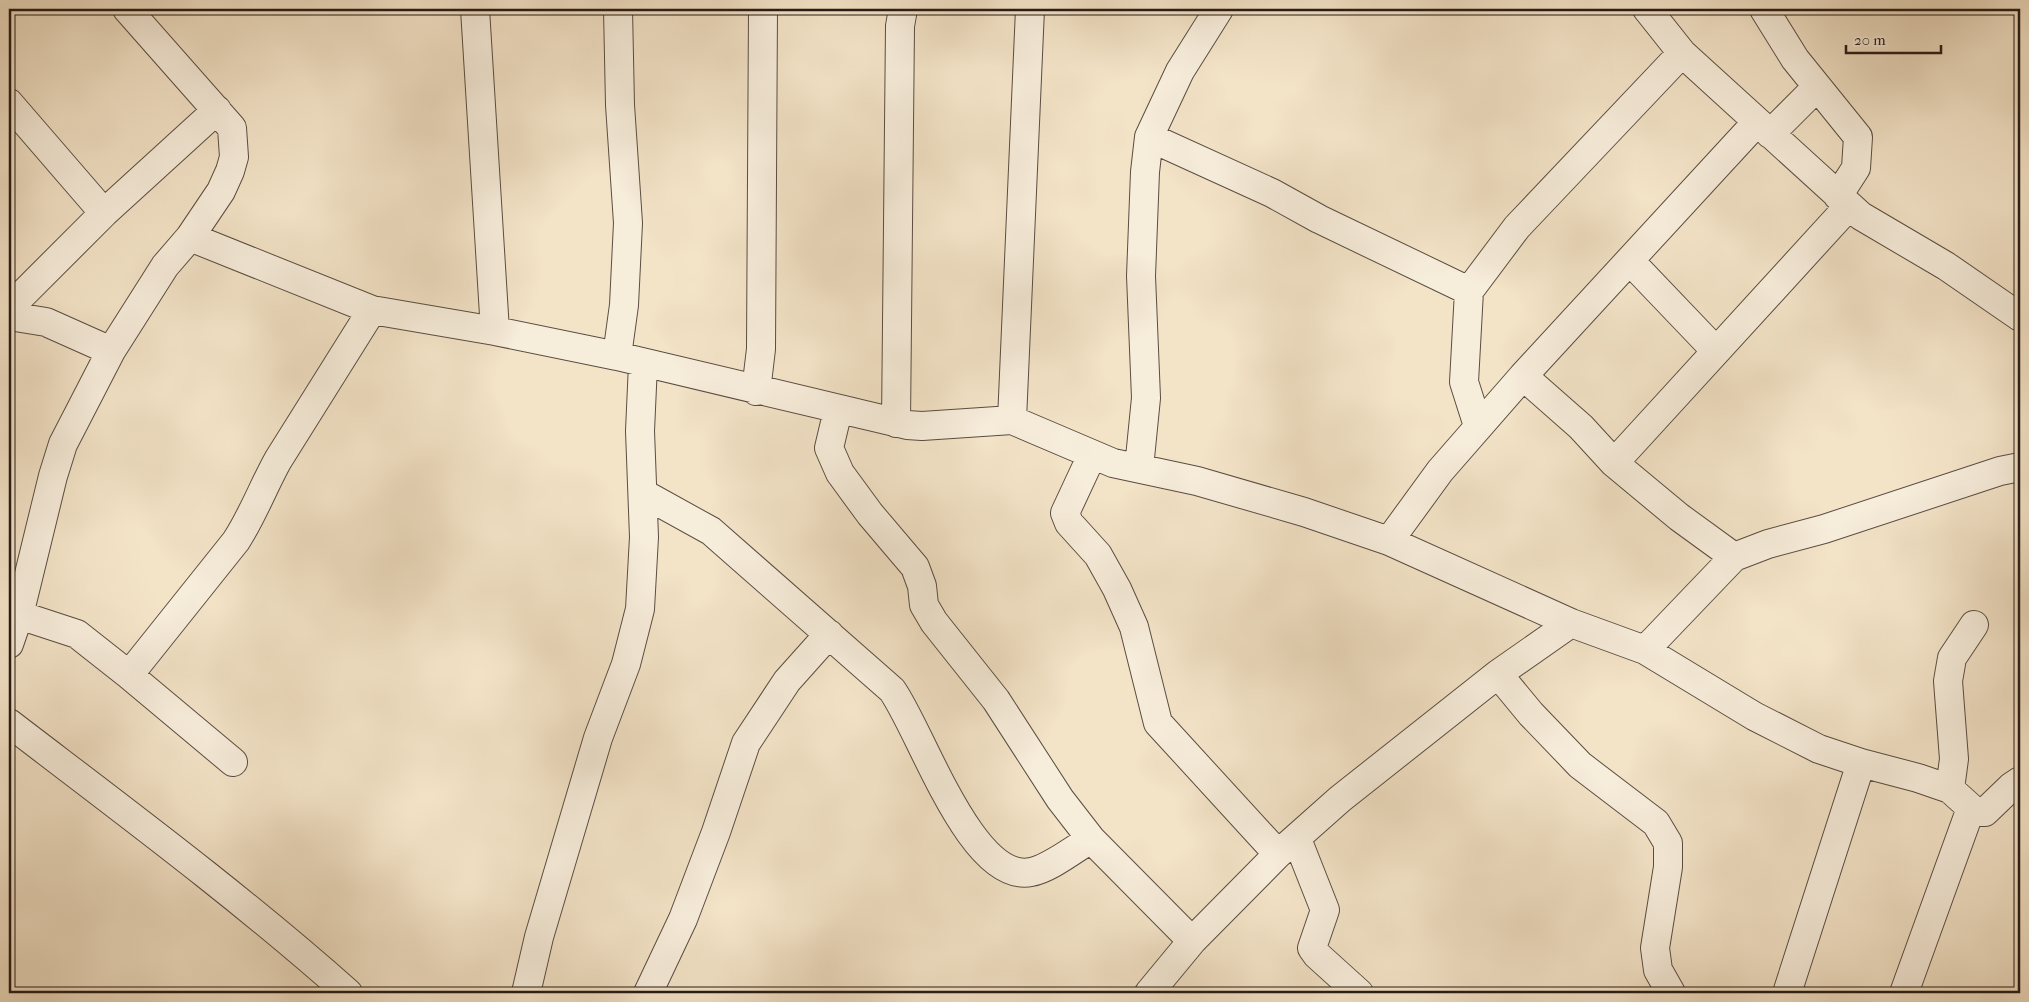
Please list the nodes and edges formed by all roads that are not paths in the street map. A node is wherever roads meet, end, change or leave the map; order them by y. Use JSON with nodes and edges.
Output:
{"nodes":[{"id":1,"x":128,"y":9,"type":"edge"},
{"id":2,"x":475,"y":9,"type":"edge"},
{"id":3,"x":618,"y":9,"type":"edge"},
{"id":4,"x":763,"y":9,"type":"edge"},
{"id":5,"x":903,"y":9,"type":"edge"},
{"id":6,"x":1030,"y":9,"type":"edge"},
{"id":7,"x":1219,"y":9,"type":"edge"},
{"id":8,"x":1647,"y":9,"type":"edge"},
{"id":9,"x":1764,"y":9,"type":"edge"},
{"id":10,"x":1682,"y":53,"type":"junction"},
{"id":11,"x":1817,"y":87,"type":"junction"},
{"id":12,"x":9,"y":103,"type":"edge"},
{"id":13,"x":216,"y":110,"type":"junction"},
{"id":14,"x":1764,"y":128,"type":"junction"},
{"id":15,"x":1149,"y":137,"type":"junction"},
{"id":16,"x":1843,"y":201,"type":"junction"},
{"id":17,"x":104,"y":213,"type":"junction"},
{"id":18,"x":190,"y":237,"type":"junction"},
{"id":19,"x":1630,"y":261,"type":"junction"},
{"id":20,"x":1469,"y":291,"type":"junction"},
{"id":21,"x":9,"y":308,"type":"edge"},
{"id":22,"x":372,"y":310,"type":"junction"},
{"id":23,"x":9,"y":316,"type":"edge"},
{"id":24,"x":2020,"y":317,"type":"edge"},
{"id":25,"x":495,"y":331,"type":"junction"},
{"id":26,"x":111,"y":351,"type":"junction"},
{"id":27,"x":1716,"y":351,"type":"junction"},
{"id":28,"x":630,"y":360,"type":"junction"},
{"id":29,"x":1523,"y":376,"type":"junction"},
{"id":30,"x":756,"y":391,"type":"junction"},
{"id":31,"x":838,"y":410,"type":"junction"},
{"id":32,"x":1012,"y":420,"type":"junction"},
{"id":33,"x":896,"y":423,"type":"junction"},
{"id":34,"x":1478,"y":426,"type":"junction"},
{"id":35,"x":1092,"y":455,"type":"junction"},
{"id":36,"x":1614,"y":463,"type":"junction"},
{"id":37,"x":2020,"y":467,"type":"edge"},
{"id":38,"x":1139,"y":468,"type":"junction"},
{"id":39,"x":644,"y":494,"type":"junction"},
{"id":40,"x":1389,"y":541,"type":"junction"},
{"id":41,"x":1734,"y":557,"type":"junction"},
{"id":42,"x":19,"y":615,"type":"junction"},
{"id":43,"x":1570,"y":623,"type":"junction"},
{"id":44,"x":1974,"y":625,"type":"dead end"},
{"id":45,"x":829,"y":634,"type":"junction"},
{"id":46,"x":9,"y":642,"type":"edge"},
{"id":47,"x":1645,"y":650,"type":"junction"},
{"id":48,"x":1498,"y":674,"type":"junction"},
{"id":49,"x":129,"y":675,"type":"junction"},
{"id":50,"x":9,"y":723,"type":"edge"},
{"id":51,"x":233,"y":762,"type":"dead end"},
{"id":52,"x":1861,"y":763,"type":"junction"},
{"id":53,"x":2020,"y":781,"type":"edge"},
{"id":54,"x":1950,"y":789,"type":"junction"},
{"id":55,"x":1970,"y":808,"type":"junction"},
{"id":56,"x":1091,"y":839,"type":"junction"},
{"id":57,"x":1287,"y":846,"type":"junction"},
{"id":58,"x":1192,"y":941,"type":"junction"},
{"id":59,"x":1788,"y":990,"type":"dead end"},
{"id":60,"x":348,"y":993,"type":"edge"},
{"id":61,"x":526,"y":993,"type":"edge"},
{"id":62,"x":648,"y":993,"type":"edge"},
{"id":63,"x":1150,"y":993,"type":"edge"},
{"id":64,"x":1359,"y":993,"type":"edge"},
{"id":65,"x":1671,"y":993,"type":"edge"},
{"id":66,"x":1904,"y":993,"type":"edge"}],
"edges":[{"from":1,"to":13,"type":"street"},
{"from":2,"to":25,"type":"street"},
{"from":3,"to":28,"type":"street"},
{"from":4,"to":30,"type":"street"},
{"from":5,"to":33,"type":"street"},
{"from":6,"to":32,"type":"street"},
{"from":7,"to":15,"type":"street"},
{"from":8,"to":10,"type":"street"},
{"from":9,"to":11,"type":"street"},
{"from":10,"to":14,"type":"street"},
{"from":10,"to":20,"type":"street"},
{"from":11,"to":14,"type":"street"},
{"from":11,"to":16,"type":"street"},
{"from":12,"to":17,"type":"street"},
{"from":13,"to":17,"type":"street"},
{"from":13,"to":18,"type":"street"},
{"from":14,"to":16,"type":"street"},
{"from":14,"to":19,"type":"street"},
{"from":15,"to":20,"type":"street"},
{"from":15,"to":38,"type":"street"},
{"from":16,"to":24,"type":"street"},
{"from":16,"to":27,"type":"street"},
{"from":17,"to":21,"type":"street"},
{"from":18,"to":22,"type":"street"},
{"from":18,"to":26,"type":"street"},
{"from":19,"to":27,"type":"street"},
{"from":19,"to":29,"type":"street"},
{"from":20,"to":34,"type":"street"},
{"from":22,"to":25,"type":"street"},
{"from":22,"to":49,"type":"street"},
{"from":23,"to":26,"type":"street"},
{"from":25,"to":28,"type":"street"},
{"from":26,"to":42,"type":"street"},
{"from":27,"to":36,"type":"street"},
{"from":28,"to":30,"type":"street"},
{"from":28,"to":39,"type":"street"},
{"from":29,"to":34,"type":"street"},
{"from":29,"to":36,"type":"street"},
{"from":30,"to":31,"type":"street"},
{"from":31,"to":33,"type":"street"},
{"from":31,"to":56,"type":"street"},
{"from":32,"to":33,"type":"street"},
{"from":32,"to":35,"type":"street"},
{"from":34,"to":40,"type":"street"},
{"from":35,"to":38,"type":"street"},
{"from":35,"to":57,"type":"street"},
{"from":36,"to":41,"type":"street"},
{"from":37,"to":41,"type":"street"},
{"from":38,"to":40,"type":"street"},
{"from":39,"to":45,"type":"street"},
{"from":39,"to":61,"type":"street"},
{"from":40,"to":43,"type":"street"},
{"from":41,"to":47,"type":"street"},
{"from":42,"to":46,"type":"street"},
{"from":42,"to":49,"type":"street"},
{"from":43,"to":47,"type":"street"},
{"from":43,"to":48,"type":"street"},
{"from":44,"to":54,"type":"street"},
{"from":45,"to":56,"type":"street"},
{"from":45,"to":62,"type":"street"},
{"from":47,"to":52,"type":"street"},
{"from":48,"to":57,"type":"street"},
{"from":48,"to":65,"type":"street"},
{"from":49,"to":51,"type":"street"},
{"from":50,"to":60,"type":"street"},
{"from":52,"to":54,"type":"street"},
{"from":52,"to":59,"type":"street"},
{"from":53,"to":55,"type":"street"},
{"from":54,"to":55,"type":"street"},
{"from":55,"to":66,"type":"street"},
{"from":56,"to":58,"type":"street"},
{"from":57,"to":58,"type":"street"},
{"from":57,"to":64,"type":"street"},
{"from":58,"to":63,"type":"street"}]}
